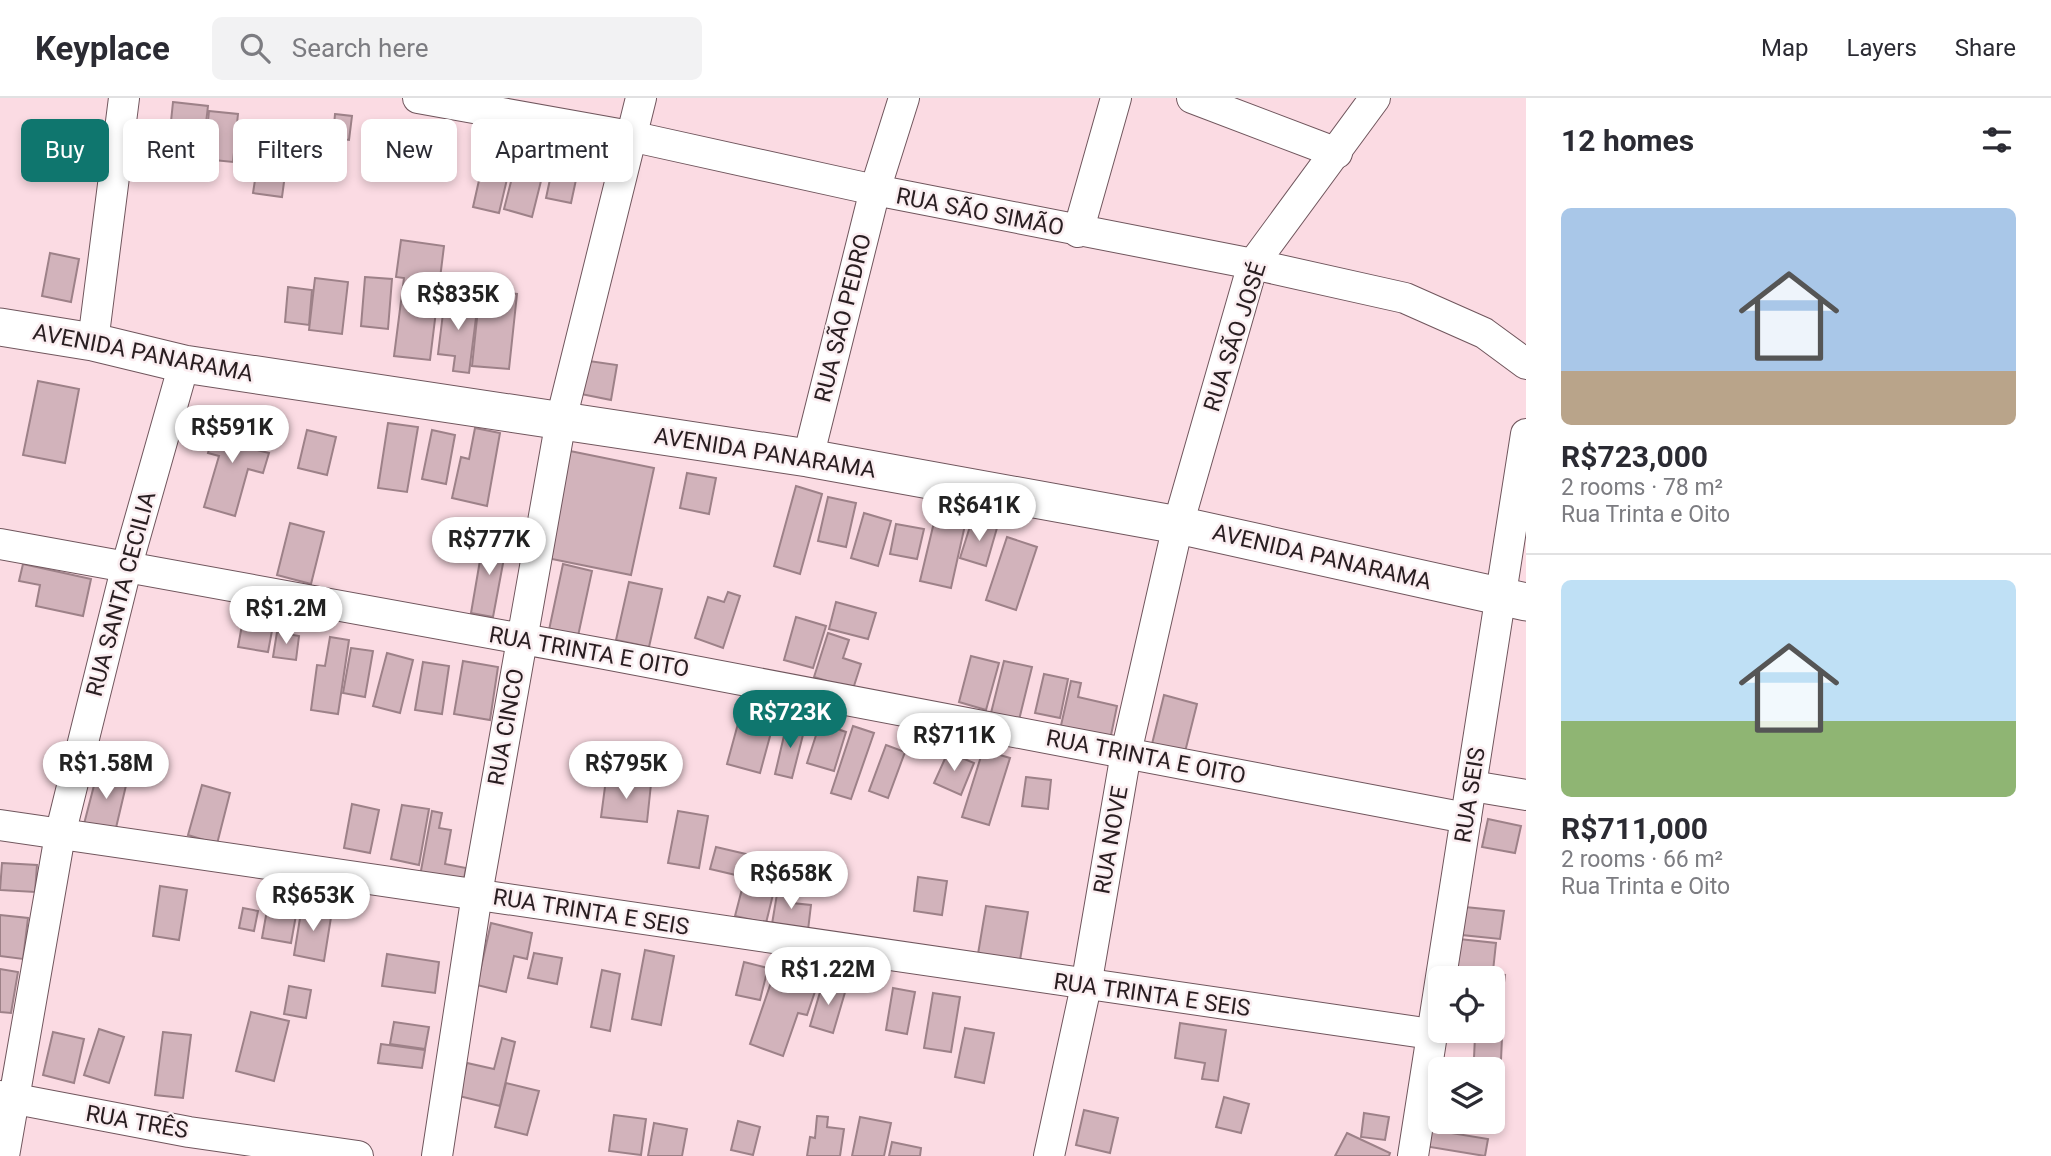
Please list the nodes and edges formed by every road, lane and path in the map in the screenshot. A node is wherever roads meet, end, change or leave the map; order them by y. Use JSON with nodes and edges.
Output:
{"nodes":[{"id":1,"x":124,"y":98,"type":"edge"},
{"id":2,"x":418,"y":98,"type":"edge"},
{"id":3,"x":641,"y":98,"type":"edge"},
{"id":4,"x":904,"y":98,"type":"edge"},
{"id":5,"x":1116,"y":98,"type":"edge"},
{"id":6,"x":1192,"y":98,"type":"edge"},
{"id":7,"x":1375,"y":98,"type":"edge"},
{"id":8,"x":535,"y":119,"type":"edge"},
{"id":9,"x":633,"y":126,"type":"edge"},
{"id":10,"x":633,"y":137,"type":"edge"},
{"id":11,"x":1337,"y":153,"type":"junction"},
{"id":12,"x":619,"y":182,"type":"edge"},
{"id":13,"x":875,"y":191,"type":"junction"},
{"id":14,"x":1077,"y":232,"type":"junction"},
{"id":15,"x":1253,"y":264,"type":"junction"},
{"id":16,"x":0,"y":327,"type":"edge"},
{"id":17,"x":93,"y":342,"type":"junction"},
{"id":18,"x":184,"y":363,"type":"junction"},
{"id":19,"x":1526,"y":364,"type":"edge"},
{"id":20,"x":561,"y":420,"type":"junction"},
{"id":21,"x":1526,"y":434,"type":"edge"},
{"id":22,"x":808,"y":458,"type":"junction"},
{"id":23,"x":1178,"y":525,"type":"junction"},
{"id":24,"x":0,"y":544,"type":"edge"},
{"id":25,"x":127,"y":565,"type":"junction"},
{"id":26,"x":1512,"y":600,"type":"edge"},
{"id":27,"x":521,"y":640,"type":"junction"},
{"id":28,"x":1126,"y":753,"type":"junction"},
{"id":29,"x":1472,"y":786,"type":"junction"},
{"id":30,"x":1526,"y":795,"type":"edge"},
{"id":31,"x":1466,"y":818,"type":"junction"},
{"id":32,"x":0,"y":825,"type":"edge"},
{"id":33,"x":60,"y":835,"type":"junction"},
{"id":34,"x":477,"y":894,"type":"junction"},
{"id":35,"x":1442,"y":966,"type":"edge"},
{"id":36,"x":1086,"y":986,"type":"junction"},
{"id":37,"x":1428,"y":1034,"type":"edge"},
{"id":38,"x":1430,"y":1043,"type":"edge"},
{"id":39,"x":7,"y":1098,"type":"edge"},
{"id":40,"x":4,"y":1156,"type":"edge"},
{"id":41,"x":358,"y":1156,"type":"edge"},
{"id":42,"x":437,"y":1156,"type":"edge"},
{"id":43,"x":1049,"y":1156,"type":"edge"},
{"id":44,"x":1413,"y":1156,"type":"edge"}],
"edges":[{"from":1,"to":17,"type":"street"},
{"from":2,"to":8,"type":"street","name":"RUA SÃO SIMÃO"},
{"from":3,"to":9,"type":"street","name":"RUA CINCO"},
{"from":4,"to":13,"type":"street","name":"RUA SÃO PEDRO"},
{"from":5,"to":14,"type":"street"},
{"from":6,"to":11,"type":"street"},
{"from":7,"to":11,"type":"street","name":"RUA SÃO JOSÉ"},
{"from":10,"to":13,"type":"street","name":"RUA SÃO SIMÃO"},
{"from":11,"to":15,"type":"street","name":"RUA SÃO JOSÉ"},
{"from":12,"to":20,"type":"street","name":"RUA CINCO"},
{"from":13,"to":14,"type":"street","name":"RUA SÃO SIMÃO"},
{"from":13,"to":22,"type":"street","name":"RUA SÃO PEDRO"},
{"from":14,"to":15,"type":"street","name":"RUA SÃO SIMÃO"},
{"from":15,"to":19,"type":"street","name":"RUA SÃO SIMÃO"},
{"from":15,"to":23,"type":"street","name":"RUA SÃO JOSÉ"},
{"from":16,"to":17,"type":"street","name":"AVENIDA PANARAMA"},
{"from":17,"to":18,"type":"street","name":"AVENIDA PANARAMA"},
{"from":18,"to":20,"type":"street","name":"AVENIDA PANARAMA"},
{"from":18,"to":25,"type":"street","name":"RUA SANTA CECILIA"},
{"from":20,"to":22,"type":"street","name":"AVENIDA PANARAMA"},
{"from":20,"to":27,"type":"street","name":"RUA CINCO"},
{"from":21,"to":26,"type":"street","name":"RUA SEIS"},
{"from":22,"to":23,"type":"street","name":"AVENIDA PANARAMA"},
{"from":23,"to":26,"type":"street","name":"AVENIDA PANARAMA"},
{"from":23,"to":28,"type":"street","name":"RUA NOVE"},
{"from":24,"to":25,"type":"street","name":"RUA TRINTA E OITO"},
{"from":25,"to":27,"type":"street","name":"RUA TRINTA E OITO"},
{"from":25,"to":33,"type":"street","name":"RUA SANTA CECILIA"},
{"from":26,"to":29,"type":"street","name":"RUA SEIS"},
{"from":27,"to":28,"type":"street","name":"RUA TRINTA E OITO"},
{"from":27,"to":34,"type":"street","name":"RUA CINCO"},
{"from":28,"to":31,"type":"street","name":"RUA TRINTA E OITO"},
{"from":28,"to":36,"type":"street","name":"RUA NOVE"},
{"from":29,"to":30,"type":"street"},
{"from":29,"to":31,"type":"street","name":"RUA SEIS"},
{"from":31,"to":35,"type":"street","name":"RUA SEIS"},
{"from":32,"to":33,"type":"street","name":"RUA TRINTA E SEIS"},
{"from":33,"to":34,"type":"street","name":"RUA TRINTA E SEIS"},
{"from":33,"to":39,"type":"street","name":"RUA SANTA CECILIA"},
{"from":34,"to":36,"type":"street","name":"RUA TRINTA E SEIS"},
{"from":34,"to":42,"type":"street","name":"RUA CINCO"},
{"from":36,"to":37,"type":"street","name":"RUA TRINTA E SEIS"},
{"from":36,"to":43,"type":"street","name":"RUA NOVE"},
{"from":38,"to":44,"type":"street","name":"RUA SEIS"},
{"from":39,"to":40,"type":"street","name":"RUA SANTA CECILIA"},
{"from":39,"to":41,"type":"street","name":"RUA TRÊS"}]}
